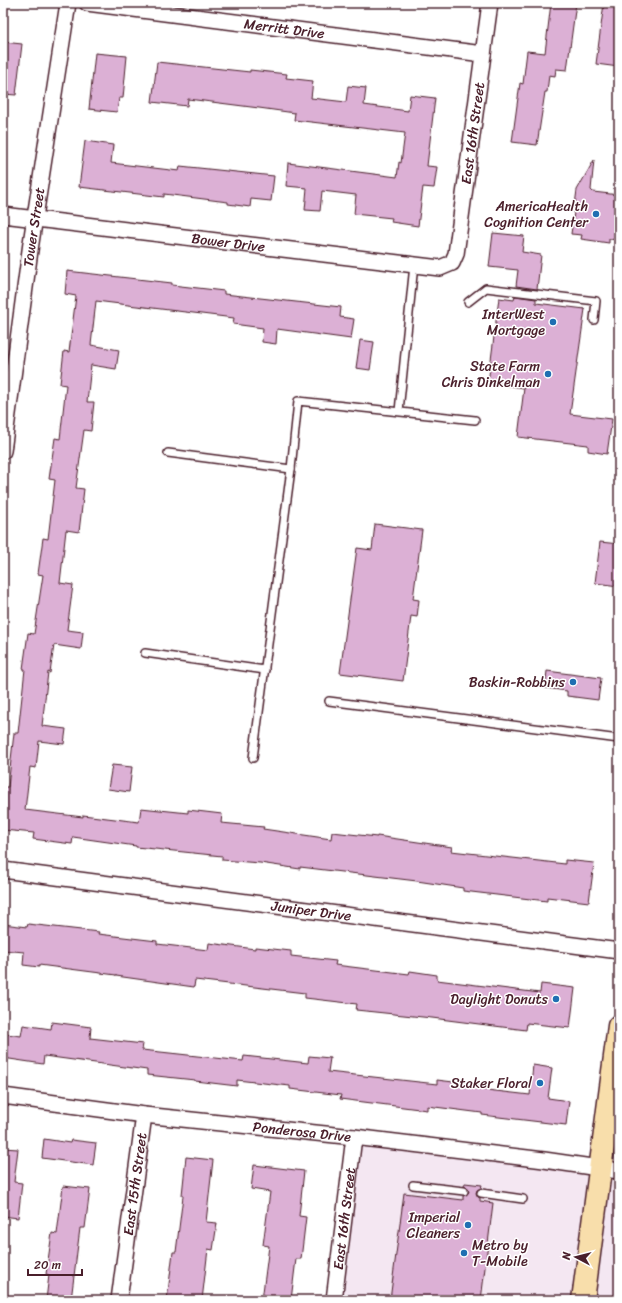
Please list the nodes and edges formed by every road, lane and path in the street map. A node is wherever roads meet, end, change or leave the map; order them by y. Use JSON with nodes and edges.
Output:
{"nodes":[{"id":1,"x":68,"y":3,"type":"edge"},
{"id":2,"x":87,"y":3,"type":"edge"},
{"id":3,"x":490,"y":3,"type":"edge"},
{"id":4,"x":483,"y":54,"type":"junction"},
{"id":5,"x":3,"y":214,"type":"edge"},
{"id":6,"x":35,"y":219,"type":"junction"},
{"id":7,"x":452,"y":263,"type":"joint"},
{"id":8,"x":414,"y":265,"type":"junction"},
{"id":9,"x":468,"y":302,"type":"dead end"},
{"id":10,"x":594,"y":320,"type":"dead end"},
{"id":11,"x":399,"y":411,"type":"junction"},
{"id":12,"x":475,"y":420,"type":"dead end"},
{"id":13,"x":4,"y":441,"type":"edge"},
{"id":14,"x":168,"y":453,"type":"dead end"},
{"id":15,"x":291,"y":469,"type":"junction"},
{"id":16,"x":145,"y":653,"type":"dead end"},
{"id":17,"x":265,"y":670,"type":"junction"},
{"id":18,"x":329,"y":701,"type":"dead end"},
{"id":19,"x":619,"y":739,"type":"edge"},
{"id":20,"x":253,"y":758,"type":"dead end"},
{"id":21,"x":3,"y":870,"type":"edge"},
{"id":22,"x":619,"y":951,"type":"edge"},
{"id":23,"x":619,"y":1026,"type":"edge"},
{"id":24,"x":3,"y":1096,"type":"edge"},
{"id":25,"x":144,"y":1115,"type":"junction"},
{"id":26,"x":354,"y":1137,"type":"junction"},
{"id":27,"x":610,"y":1170,"type":"edge"},
{"id":28,"x":413,"y":1185,"type":"dead end"},
{"id":29,"x":464,"y":1191,"type":"dead end"},
{"id":30,"x":481,"y":1194,"type":"dead end"},
{"id":31,"x":523,"y":1199,"type":"dead end"},
{"id":32,"x":119,"y":1300,"type":"edge"},
{"id":33,"x":334,"y":1300,"type":"edge"},
{"id":34,"x":583,"y":1300,"type":"edge"}],
"edges":[{"from":1,"to":6,"type":"street","name":"Tower Street"},
{"from":2,"to":4,"type":"street","name":"Merritt Drive"},
{"from":3,"to":4,"type":"street","name":"East 16th Street"},
{"from":4,"to":7,"type":"street","name":"East 16th Street"},
{"from":5,"to":6,"type":"street","name":"Bower Drive"},
{"from":6,"to":8,"type":"street","name":"Bower Drive"},
{"from":6,"to":13,"type":"street","name":"Tower Street"},
{"from":7,"to":8,"type":"street","name":"Bower Drive"},
{"from":8,"to":11,"type":"lane"},
{"from":9,"to":10,"type":"lane"},
{"from":11,"to":12,"type":"lane"},
{"from":11,"to":15,"type":"lane"},
{"from":14,"to":15,"type":"lane"},
{"from":15,"to":17,"type":"lane"},
{"from":16,"to":17,"type":"lane"},
{"from":17,"to":20,"type":"lane"},
{"from":18,"to":19,"type":"lane"},
{"from":21,"to":22,"type":"street","name":"Juniper Drive"},
{"from":23,"to":27,"type":"main road"},
{"from":24,"to":25,"type":"street","name":"Ponderosa Drive"},
{"from":25,"to":26,"type":"street","name":"Ponderosa Drive"},
{"from":25,"to":32,"type":"street","name":"East 15th Street"},
{"from":26,"to":27,"type":"street","name":"Ponderosa Drive"},
{"from":26,"to":33,"type":"street","name":"East 16th Street"},
{"from":27,"to":34,"type":"main road"},
{"from":28,"to":29,"type":"lane"},
{"from":30,"to":31,"type":"lane"}]}
